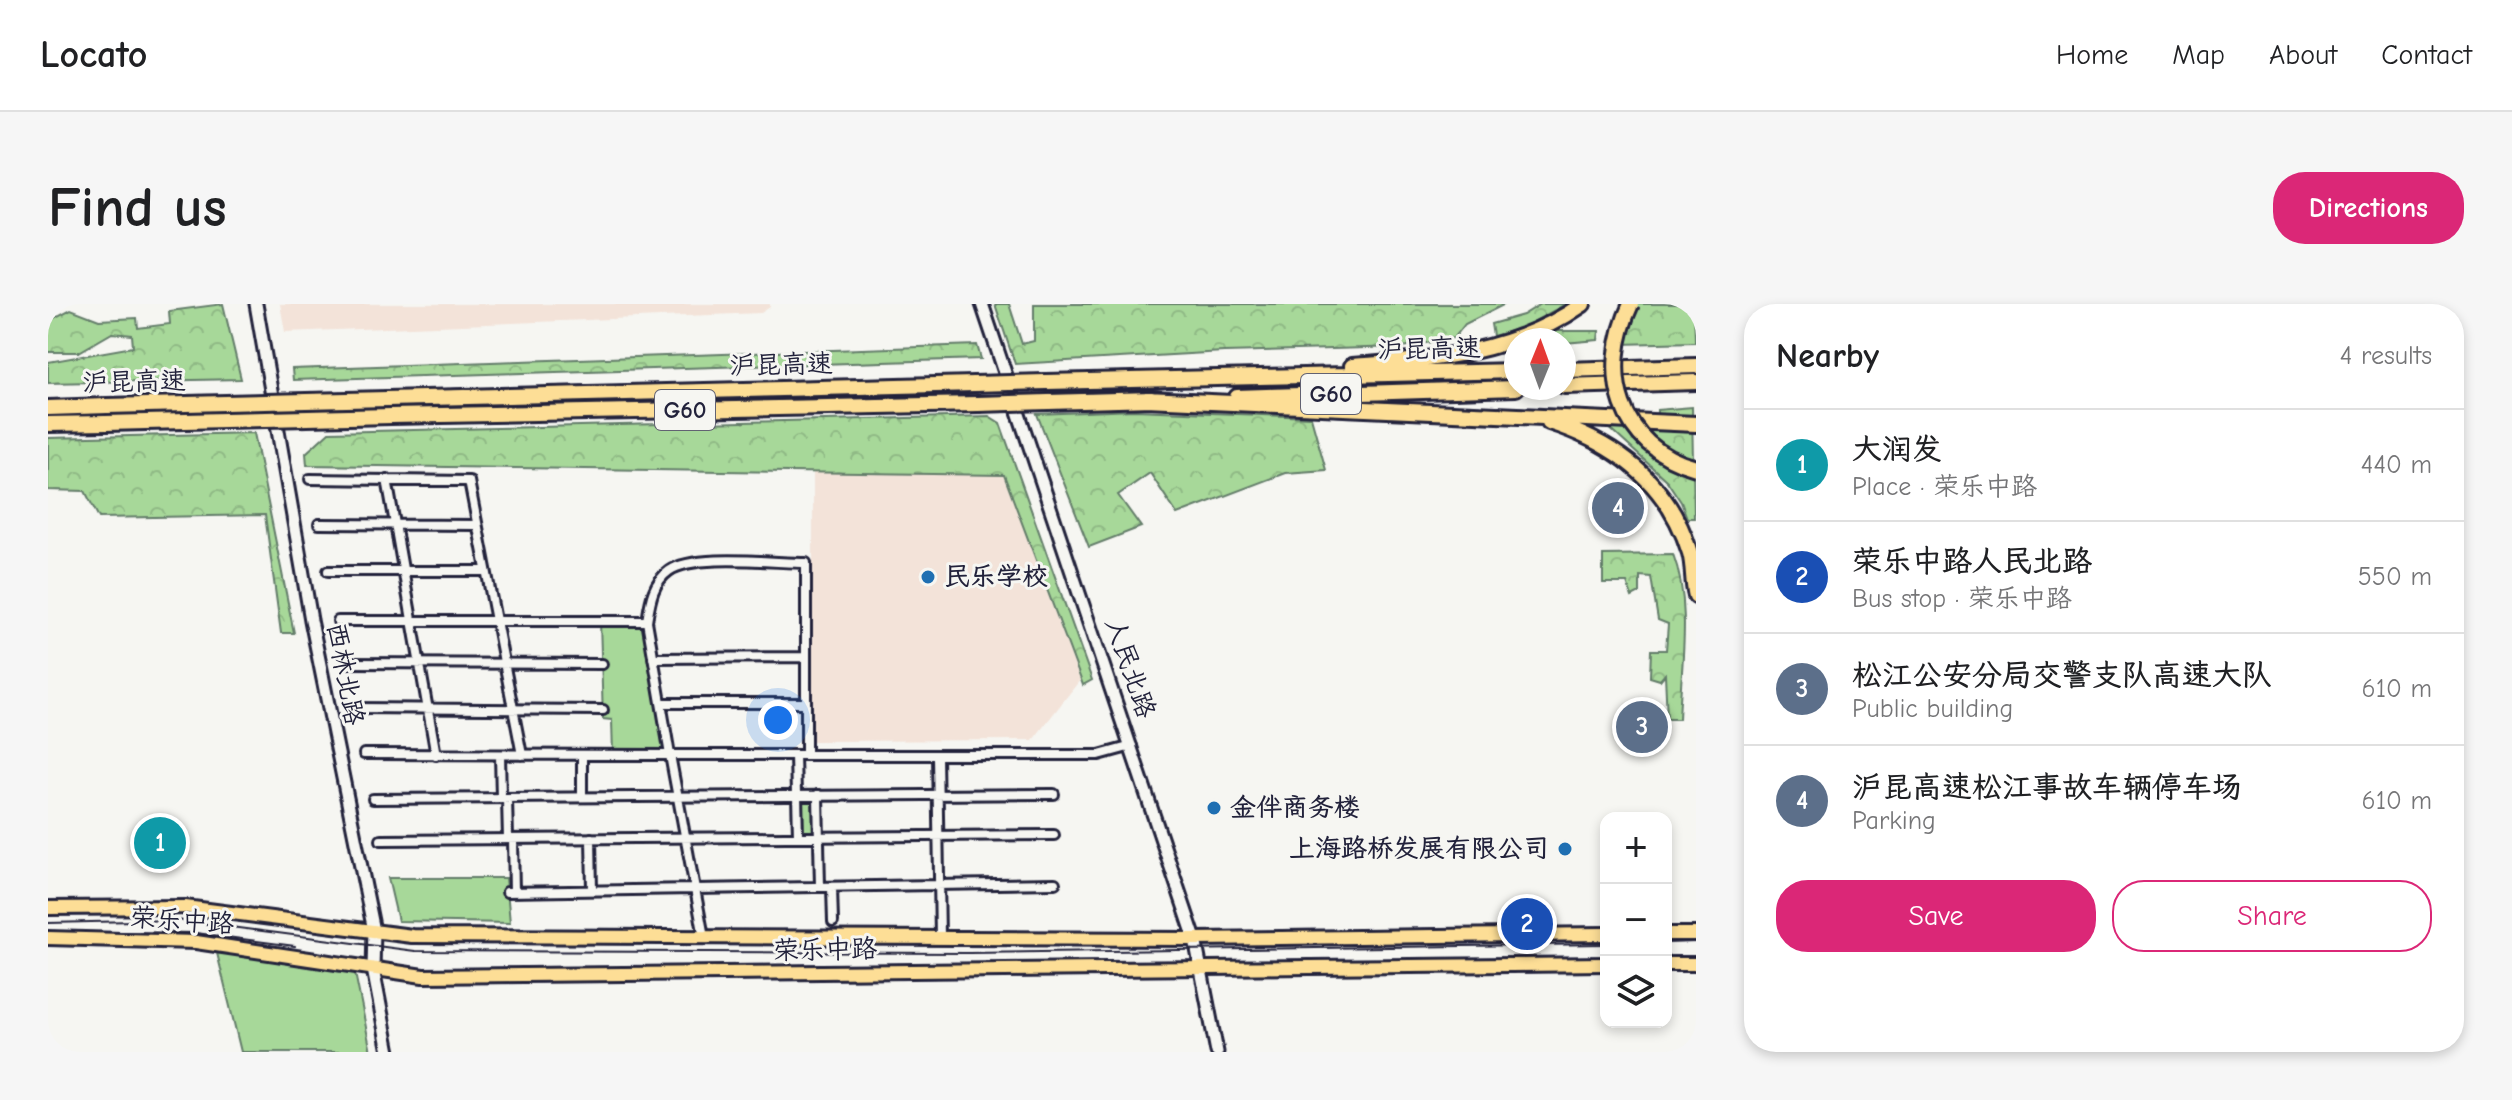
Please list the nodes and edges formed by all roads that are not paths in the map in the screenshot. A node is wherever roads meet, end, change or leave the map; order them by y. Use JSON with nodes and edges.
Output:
{"nodes":[{"id":1,"x":256,"y":304,"type":"edge"},
{"id":2,"x":982,"y":304,"type":"edge"},
{"id":3,"x":1583,"y":304,"type":"edge"},
{"id":4,"x":1631,"y":304,"type":"edge"},
{"id":5,"x":1696,"y":364,"type":"edge"},
{"id":6,"x":1576,"y":369,"type":"edge"},
{"id":7,"x":1504,"y":371,"type":"edge"},
{"id":8,"x":1146,"y":380,"type":"junction"},
{"id":9,"x":1696,"y":382,"type":"edge"},
{"id":10,"x":1576,"y":386,"type":"edge"},
{"id":11,"x":1504,"y":388,"type":"edge"},
{"id":12,"x":1146,"y":399,"type":"junction"},
{"id":13,"x":48,"y":408,"type":"edge"},
{"id":14,"x":1513,"y":415,"type":"junction"},
{"id":15,"x":48,"y":424,"type":"edge"},
{"id":16,"x":1696,"y":424,"type":"edge"},
{"id":17,"x":1696,"y":468,"type":"edge"},
{"id":18,"x":310,"y":479,"type":"dead end"},
{"id":19,"x":387,"y":479,"type":"junction"},
{"id":20,"x":319,"y":524,"type":"dead end"},
{"id":21,"x":395,"y":524,"type":"junction"},
{"id":22,"x":477,"y":525,"type":"junction"},
{"id":23,"x":328,"y":571,"type":"dead end"},
{"id":24,"x":403,"y":571,"type":"junction"},
{"id":25,"x":486,"y":571,"type":"junction"},
{"id":26,"x":1696,"y":596,"type":"edge"},
{"id":27,"x":338,"y":621,"type":"dead end"},
{"id":28,"x":413,"y":621,"type":"junction"},
{"id":29,"x":496,"y":621,"type":"junction"},
{"id":30,"x":647,"y":621,"type":"junction"},
{"id":31,"x":806,"y":657,"type":"junction"},
{"id":32,"x":653,"y":658,"type":"junction"},
{"id":33,"x":346,"y":663,"type":"dead end"},
{"id":34,"x":420,"y":663,"type":"junction"},
{"id":35,"x":504,"y":664,"type":"junction"},
{"id":36,"x":602,"y":664,"type":"dead end"},
{"id":37,"x":661,"y":703,"type":"junction"},
{"id":38,"x":806,"y":703,"type":"junction"},
{"id":39,"x":355,"y":708,"type":"dead end"},
{"id":40,"x":428,"y":709,"type":"junction"},
{"id":41,"x":513,"y":709,"type":"junction"},
{"id":42,"x":603,"y":710,"type":"dead end"},
{"id":43,"x":1132,"y":746,"type":"junction"},
{"id":44,"x":364,"y":754,"type":"dead end"},
{"id":45,"x":436,"y":755,"type":"junction"},
{"id":46,"x":500,"y":755,"type":"junction"},
{"id":47,"x":522,"y":755,"type":"junction"},
{"id":48,"x":582,"y":755,"type":"junction"},
{"id":49,"x":670,"y":755,"type":"junction"},
{"id":50,"x":795,"y":755,"type":"junction"},
{"id":51,"x":806,"y":755,"type":"junction"},
{"id":52,"x":937,"y":755,"type":"junction"},
{"id":53,"x":937,"y":794,"type":"junction"},
{"id":54,"x":1054,"y":794,"type":"dead end"},
{"id":55,"x":796,"y":795,"type":"junction"},
{"id":56,"x":818,"y":795,"type":"junction"},
{"id":57,"x":678,"y":796,"type":"junction"},
{"id":58,"x":582,"y":797,"type":"junction"},
{"id":59,"x":504,"y":798,"type":"junction"},
{"id":60,"x":373,"y":799,"type":"dead end"},
{"id":61,"x":938,"y":835,"type":"junction"},
{"id":62,"x":1054,"y":835,"type":"dead end"},
{"id":63,"x":798,"y":836,"type":"junction"},
{"id":64,"x":818,"y":836,"type":"junction"},
{"id":65,"x":685,"y":837,"type":"junction"},
{"id":66,"x":591,"y":838,"type":"junction"},
{"id":67,"x":510,"y":839,"type":"junction"},
{"id":68,"x":381,"y":840,"type":"dead end"},
{"id":69,"x":1055,"y":883,"type":"dead end"},
{"id":70,"x":939,"y":885,"type":"junction"},
{"id":71,"x":820,"y":887,"type":"junction"},
{"id":72,"x":832,"y":887,"type":"junction"},
{"id":73,"x":695,"y":889,"type":"junction"},
{"id":74,"x":592,"y":890,"type":"junction"},
{"id":75,"x":48,"y":908,"type":"edge"},
{"id":76,"x":833,"y":922,"type":"dead end"},
{"id":77,"x":374,"y":931,"type":"junction"},
{"id":78,"x":1600,"y":934,"type":"edge"},
{"id":79,"x":1672,"y":934,"type":"edge"},
{"id":80,"x":1696,"y":934,"type":"edge"},
{"id":81,"x":704,"y":937,"type":"junction"},
{"id":82,"x":48,"y":938,"type":"edge"},
{"id":83,"x":940,"y":938,"type":"junction"},
{"id":84,"x":1195,"y":939,"type":"junction"},
{"id":85,"x":1600,"y":964,"type":"edge"},
{"id":86,"x":1672,"y":964,"type":"edge"},
{"id":87,"x":1696,"y":964,"type":"edge"},
{"id":88,"x":1201,"y":966,"type":"junction"},
{"id":89,"x":373,"y":969,"type":"junction"},
{"id":90,"x":389,"y":1052,"type":"edge"},
{"id":91,"x":1217,"y":1052,"type":"edge"}],
"edges":[{"from":1,"to":77,"type":"main road","name":"西林北路"},
{"from":2,"to":43,"type":"main road","name":"人民北路"},
{"from":3,"to":8,"type":"highway"},
{"from":4,"to":17,"type":"highway","bridge":true},
{"from":5,"to":6,"type":"highway"},
{"from":7,"to":8,"type":"highway","name":"沪昆高速","number":"G60"},
{"from":8,"to":13,"type":"highway","name":"沪昆高速","number":"G60","bridge":true},
{"from":9,"to":10,"type":"highway"},
{"from":11,"to":12,"type":"highway","name":"沪昆高速","number":"G60"},
{"from":12,"to":14,"type":"highway"},
{"from":12,"to":15,"type":"highway","name":"沪昆高速","number":"G60","bridge":true},
{"from":14,"to":16,"type":"highway"},
{"from":14,"to":26,"type":"highway"},
{"from":18,"to":19,"type":"street"},
{"from":19,"to":21,"type":"street"},
{"from":19,"to":22,"type":"street"},
{"from":20,"to":21,"type":"street"},
{"from":21,"to":22,"type":"street"},
{"from":21,"to":24,"type":"street"},
{"from":22,"to":25,"type":"street"},
{"from":23,"to":24,"type":"street"},
{"from":24,"to":25,"type":"street"},
{"from":24,"to":28,"type":"street"},
{"from":25,"to":29,"type":"street"},
{"from":27,"to":28,"type":"street"},
{"from":28,"to":29,"type":"street"},
{"from":28,"to":34,"type":"street"},
{"from":29,"to":30,"type":"street"},
{"from":29,"to":35,"type":"street"},
{"from":30,"to":31,"type":"street"},
{"from":30,"to":32,"type":"street"},
{"from":31,"to":32,"type":"street"},
{"from":31,"to":38,"type":"street"},
{"from":32,"to":37,"type":"street"},
{"from":33,"to":34,"type":"street"},
{"from":34,"to":35,"type":"street"},
{"from":34,"to":40,"type":"street"},
{"from":35,"to":36,"type":"street"},
{"from":35,"to":41,"type":"street"},
{"from":37,"to":38,"type":"street"},
{"from":37,"to":49,"type":"street"},
{"from":38,"to":51,"type":"street"},
{"from":39,"to":40,"type":"street"},
{"from":40,"to":41,"type":"street"},
{"from":40,"to":45,"type":"street"},
{"from":41,"to":42,"type":"street"},
{"from":41,"to":47,"type":"street"},
{"from":43,"to":52,"type":"street"},
{"from":43,"to":84,"type":"main road","name":"人民北路"},
{"from":44,"to":45,"type":"street"},
{"from":45,"to":46,"type":"street"},
{"from":46,"to":47,"type":"street"},
{"from":46,"to":59,"type":"street"},
{"from":47,"to":48,"type":"street"},
{"from":48,"to":49,"type":"street"},
{"from":48,"to":58,"type":"street"},
{"from":49,"to":50,"type":"street"},
{"from":49,"to":57,"type":"street"},
{"from":50,"to":51,"type":"street"},
{"from":50,"to":55,"type":"street"},
{"from":51,"to":52,"type":"street"},
{"from":52,"to":53,"type":"street"},
{"from":53,"to":54,"type":"street"},
{"from":53,"to":56,"type":"street"},
{"from":53,"to":61,"type":"street"},
{"from":55,"to":56,"type":"street"},
{"from":55,"to":57,"type":"street"},
{"from":55,"to":63,"type":"street"},
{"from":56,"to":64,"type":"street"},
{"from":57,"to":58,"type":"street"},
{"from":57,"to":65,"type":"street"},
{"from":58,"to":59,"type":"street"},
{"from":59,"to":60,"type":"street"},
{"from":59,"to":67,"type":"street"},
{"from":61,"to":62,"type":"street"},
{"from":61,"to":64,"type":"street"},
{"from":61,"to":70,"type":"street"},
{"from":63,"to":64,"type":"street"},
{"from":63,"to":65,"type":"street"},
{"from":64,"to":71,"type":"street"},
{"from":65,"to":66,"type":"street"},
{"from":65,"to":73,"type":"street"},
{"from":66,"to":67,"type":"street"},
{"from":66,"to":74,"type":"street"},
{"from":67,"to":68,"type":"street"},
{"from":67,"to":74,"type":"street"},
{"from":69,"to":70,"type":"street"},
{"from":70,"to":72,"type":"street"},
{"from":70,"to":83,"type":"street"},
{"from":71,"to":72,"type":"street"},
{"from":71,"to":73,"type":"street"},
{"from":72,"to":76,"type":"street"},
{"from":73,"to":74,"type":"street"},
{"from":73,"to":81,"type":"street"},
{"from":75,"to":77,"type":"main road","name":"荣乐中路"},
{"from":77,"to":81,"type":"main road","name":"荣乐中路"},
{"from":77,"to":89,"type":"main road","name":"西林北路"},
{"from":78,"to":84,"type":"main road","name":"荣乐中路"},
{"from":79,"to":80,"type":"main road"},
{"from":81,"to":83,"type":"main road","name":"荣乐中路"},
{"from":82,"to":89,"type":"main road","name":"荣乐中路"},
{"from":83,"to":84,"type":"main road","name":"荣乐中路"},
{"from":84,"to":88,"type":"main road","name":"人民北路"},
{"from":85,"to":88,"type":"main road","name":"荣乐中路"},
{"from":86,"to":87,"type":"main road"},
{"from":88,"to":89,"type":"main road","name":"荣乐中路"},
{"from":88,"to":91,"type":"main road","name":"人民北路"},
{"from":89,"to":90,"type":"main road","name":"西林北路"}]}
